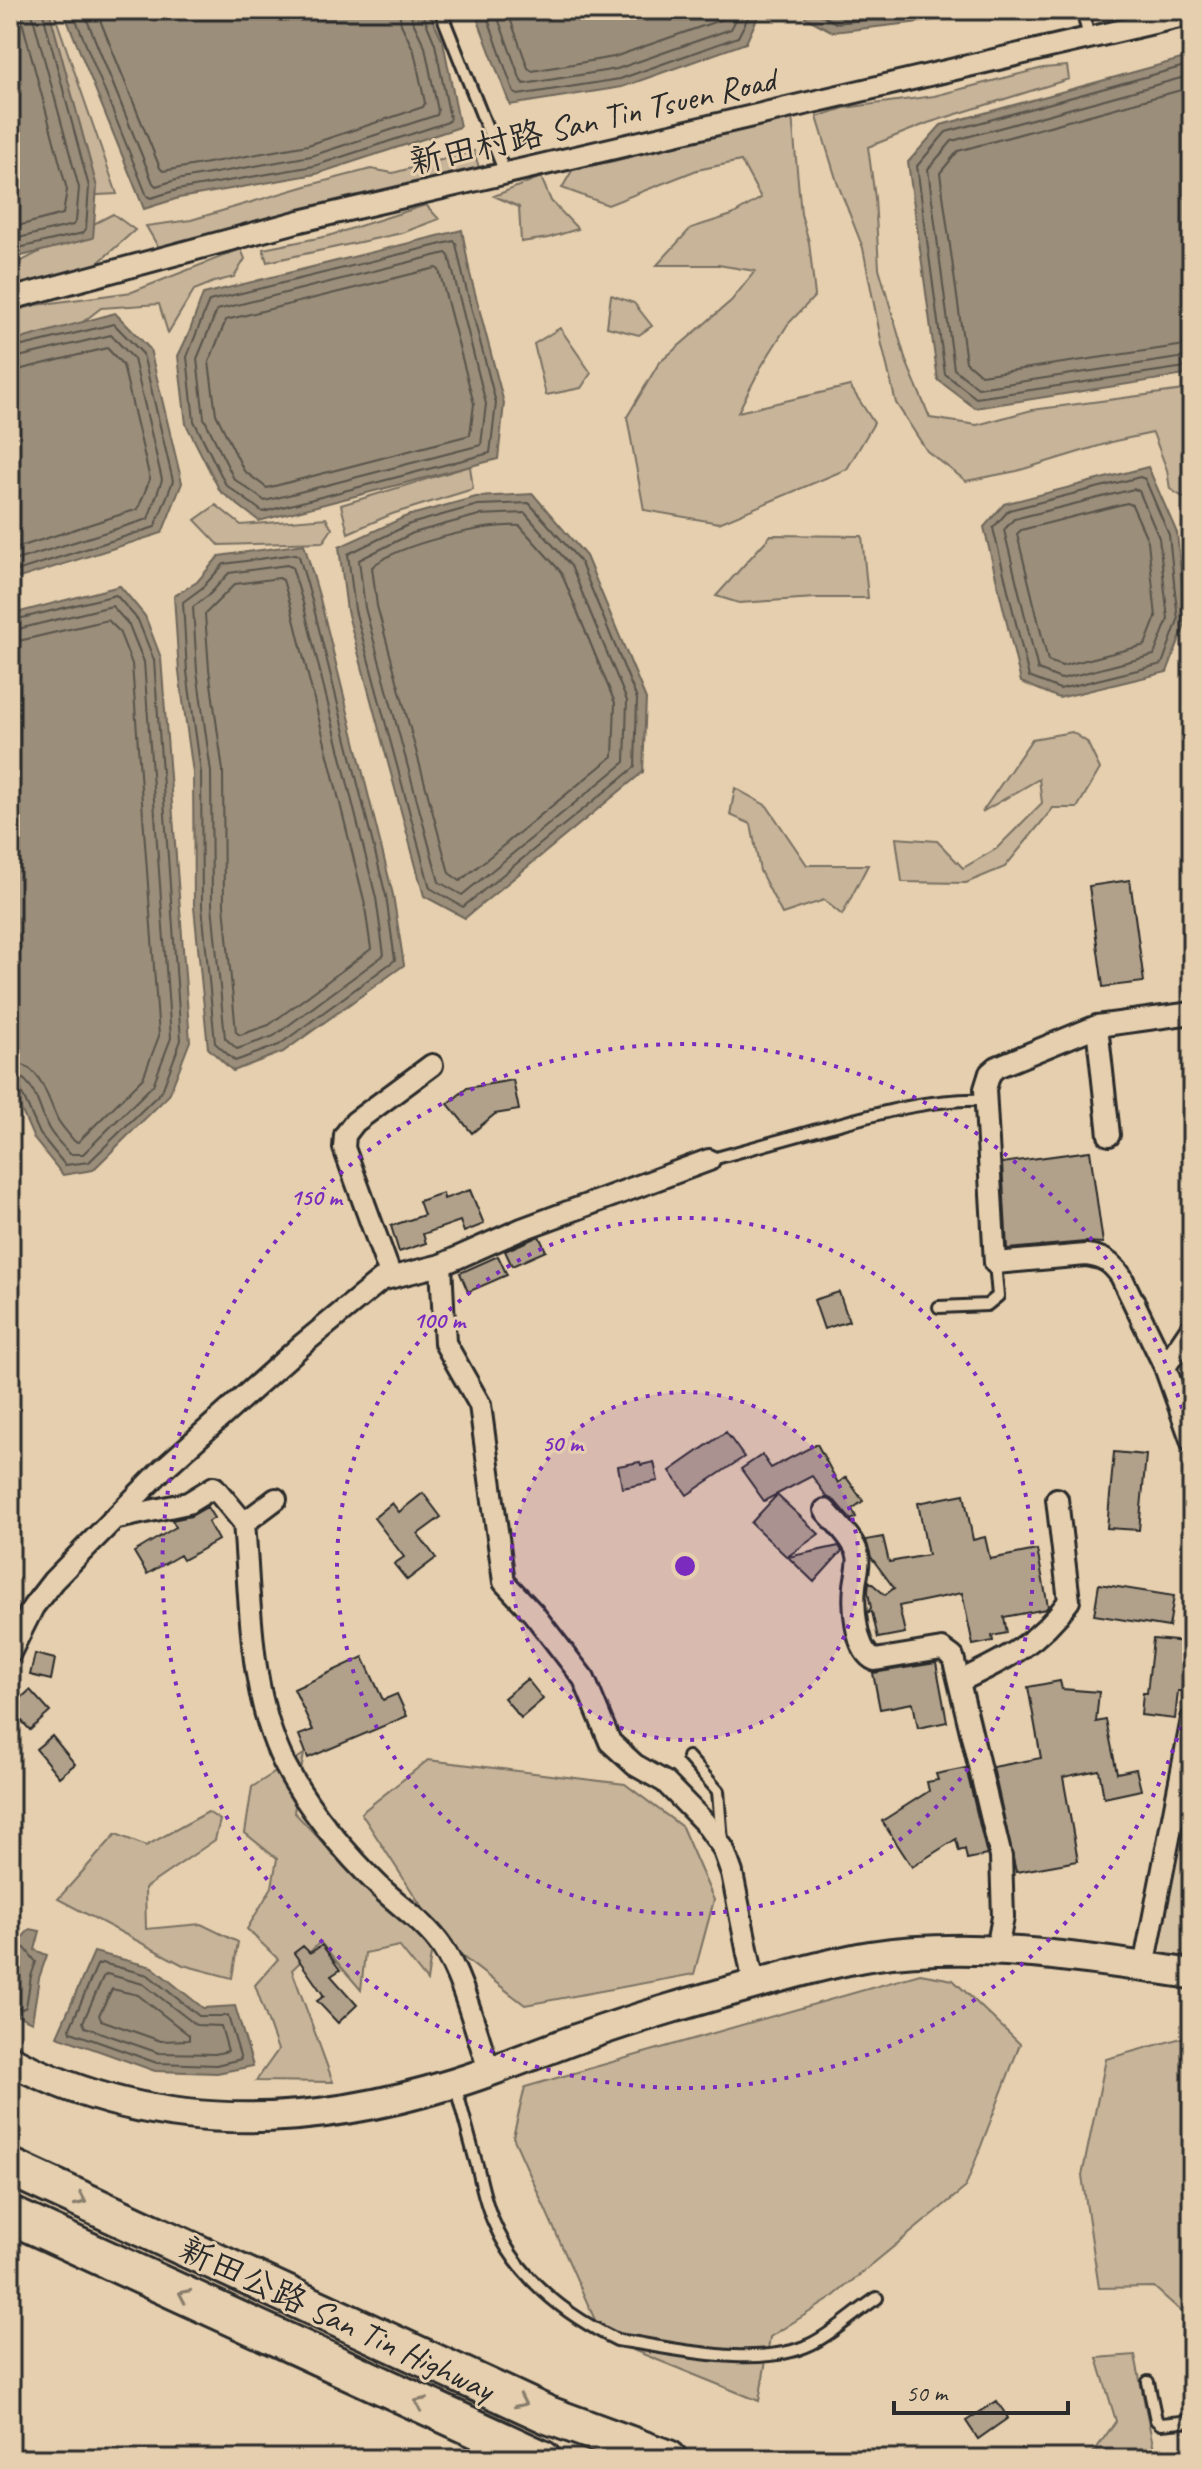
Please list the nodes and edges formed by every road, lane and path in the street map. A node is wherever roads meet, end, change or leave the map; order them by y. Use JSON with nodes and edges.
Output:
{"nodes":[{"id":1,"x":440,"y":10,"type":"edge"},
{"id":2,"x":1082,"y":10,"type":"edge"},
{"id":3,"x":1192,"y":14,"type":"edge"},
{"id":4,"x":1089,"y":37,"type":"junction"},
{"id":5,"x":505,"y":173,"type":"junction"},
{"id":6,"x":10,"y":299,"type":"edge"},
{"id":7,"x":1192,"y":1013,"type":"edge"},
{"id":8,"x":1097,"y":1026,"type":"junction"},
{"id":9,"x":432,"y":1065,"type":"dead end"},
{"id":10,"x":985,"y":1100,"type":"junction"},
{"id":11,"x":1109,"y":1135,"type":"dead end"},
{"id":12,"x":709,"y":1160,"type":"joint"},
{"id":13,"x":995,"y":1263,"type":"junction"},
{"id":14,"x":441,"y":1265,"type":"junction"},
{"id":15,"x":391,"y":1277,"type":"junction"},
{"id":16,"x":939,"y":1307,"type":"dead end"},
{"id":17,"x":1192,"y":1327,"type":"edge"},
{"id":18,"x":1165,"y":1367,"type":"junction"},
{"id":19,"x":1192,"y":1442,"type":"edge"},
{"id":20,"x":276,"y":1499,"type":"dead end"},
{"id":21,"x":1057,"y":1499,"type":"dead end"},
{"id":22,"x":825,"y":1510,"type":"dead end"},
{"id":23,"x":113,"y":1519,"type":"junction"},
{"id":24,"x":244,"y":1523,"type":"junction"},
{"id":25,"x":10,"y":1653,"type":"edge"},
{"id":26,"x":960,"y":1681,"type":"junction"},
{"id":27,"x":1192,"y":1719,"type":"edge"},
{"id":28,"x":688,"y":1757,"type":"dead end"},
{"id":29,"x":723,"y":1848,"type":"junction"},
{"id":30,"x":997,"y":1949,"type":"junction"},
{"id":31,"x":1144,"y":1967,"type":"junction"},
{"id":32,"x":1192,"y":1974,"type":"edge"},
{"id":33,"x":754,"y":1984,"type":"junction"},
{"id":34,"x":10,"y":2060,"type":"edge"},
{"id":35,"x":490,"y":2072,"type":"junction"},
{"id":36,"x":454,"y":2084,"type":"junction"},
{"id":37,"x":10,"y":2167,"type":"edge"},
{"id":38,"x":10,"y":2215,"type":"edge"},
{"id":39,"x":877,"y":2298,"type":"dead end"},
{"id":40,"x":1148,"y":2382,"type":"dead end"},
{"id":41,"x":1192,"y":2421,"type":"edge"},
{"id":42,"x":542,"y":2459,"type":"edge"},
{"id":43,"x":668,"y":2459,"type":"edge"}],
"edges":[{"from":1,"to":5,"type":"lane"},
{"from":2,"to":4,"type":"lane"},
{"from":3,"to":4,"type":"street","name":"新田村路 San Tin Tsuen Road"},
{"from":4,"to":5,"type":"street","name":"新田村路 San Tin Tsuen Road"},
{"from":5,"to":6,"type":"street","name":"新田村路 San Tin Tsuen Road"},
{"from":7,"to":8,"type":"street"},
{"from":8,"to":10,"type":"street"},
{"from":8,"to":11,"type":"street"},
{"from":9,"to":15,"type":"street"},
{"from":10,"to":12,"type":"lane"},
{"from":10,"to":13,"type":"street"},
{"from":12,"to":14,"type":"street"},
{"from":13,"to":16,"type":"lane"},
{"from":13,"to":18,"type":"street"},
{"from":14,"to":15,"type":"street"},
{"from":14,"to":29,"type":"street"},
{"from":15,"to":23,"type":"street"},
{"from":17,"to":18,"type":"street"},
{"from":18,"to":19,"type":"street"},
{"from":20,"to":24,"type":"street"},
{"from":21,"to":26,"type":"street"},
{"from":22,"to":26,"type":"street"},
{"from":23,"to":24,"type":"street"},
{"from":23,"to":25,"type":"street"},
{"from":24,"to":35,"type":"street"},
{"from":26,"to":30,"type":"street"},
{"from":27,"to":31,"type":"street"},
{"from":28,"to":29,"type":"lane"},
{"from":29,"to":33,"type":"street"},
{"from":30,"to":31,"type":"main road"},
{"from":30,"to":33,"type":"main road"},
{"from":31,"to":32,"type":"main road"},
{"from":33,"to":35,"type":"main road"},
{"from":34,"to":36,"type":"main road"},
{"from":35,"to":36,"type":"main road"},
{"from":36,"to":39,"type":"lane"},
{"from":37,"to":43,"type":"highway","name":"新田公路 San Tin Highway","one_way":true},
{"from":42,"to":38,"type":"highway","name":"新田公路 San Tin Highway","one_way":true},
{"from":40,"to":41,"type":"lane"}]}
